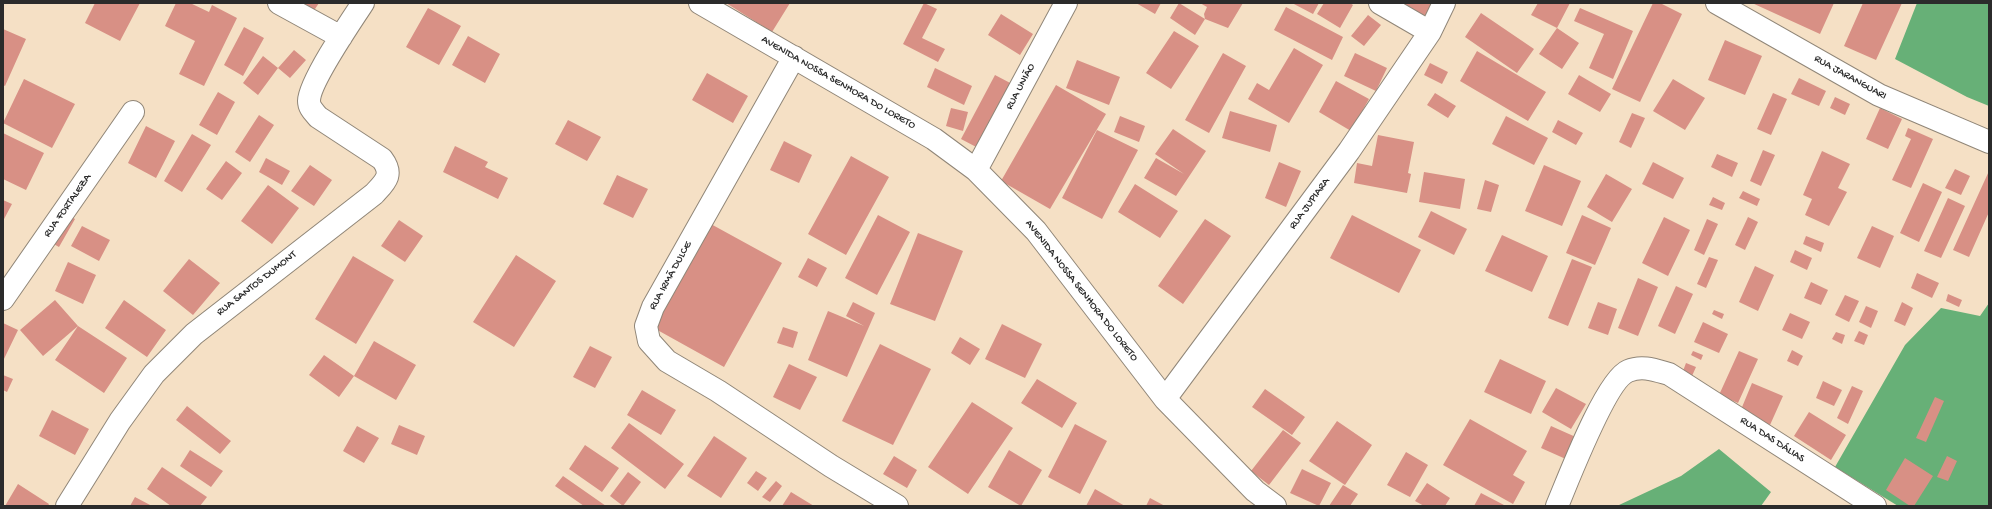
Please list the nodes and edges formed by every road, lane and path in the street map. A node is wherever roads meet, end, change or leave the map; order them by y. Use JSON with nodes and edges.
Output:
{"nodes":[{"id":1,"x":279,"y":3,"type":"edge"},
{"id":2,"x":363,"y":3,"type":"edge"},
{"id":3,"x":700,"y":3,"type":"edge"},
{"id":4,"x":1066,"y":3,"type":"edge"},
{"id":5,"x":1380,"y":3,"type":"edge"},
{"id":6,"x":1444,"y":3,"type":"edge"},
{"id":7,"x":1717,"y":3,"type":"edge"},
{"id":8,"x":1430,"y":32,"type":"junction"},
{"id":9,"x":341,"y":37,"type":"junction"},
{"id":10,"x":794,"y":57,"type":"junction"},
{"id":11,"x":133,"y":112,"type":"dead end"},
{"id":12,"x":1989,"y":142,"type":"edge"},
{"id":13,"x":976,"y":170,"type":"junction"},
{"id":14,"x":3,"y":299,"type":"edge"},
{"id":15,"x":1165,"y":399,"type":"junction"},
{"id":16,"x":1250,"y":498,"type":"edge"},
{"id":17,"x":67,"y":506,"type":"edge"},
{"id":18,"x":897,"y":506,"type":"edge"},
{"id":19,"x":1275,"y":506,"type":"edge"},
{"id":20,"x":1557,"y":506,"type":"edge"},
{"id":21,"x":1875,"y":506,"type":"edge"}],
"edges":[{"from":1,"to":9,"type":"street"},
{"from":2,"to":9,"type":"street"},
{"from":3,"to":10,"type":"street","name":"AVENIDA NOSSA SENHORA DO LORETO"},
{"from":4,"to":13,"type":"street","name":"RUA UNIÃO"},
{"from":5,"to":8,"type":"street"},
{"from":6,"to":8,"type":"street","name":"RUA JUPIARA"},
{"from":7,"to":12,"type":"street","name":"RUA JARANGUARI"},
{"from":8,"to":15,"type":"street","name":"RUA JUPIARA"},
{"from":9,"to":17,"type":"street","name":"RUA SANTOS DUMONT"},
{"from":10,"to":13,"type":"street","name":"AVENIDA NOSSA SENHORA DO LORETO"},
{"from":10,"to":18,"type":"street","name":"RUA IRMÃ DULCE"},
{"from":11,"to":14,"type":"street","name":"RUA FORTALEZA"},
{"from":13,"to":15,"type":"street","name":"AVENIDA NOSSA SENHORA DO LORETO"},
{"from":15,"to":16,"type":"street","name":"AVENIDA NOSSA SENHORA DO LORETO"},
{"from":16,"to":19,"type":"street","name":"AVENIDA NOSSA SENHORA DO LORETO"},
{"from":20,"to":21,"type":"street","name":"RUA DAS DÁLIAS"}]}
